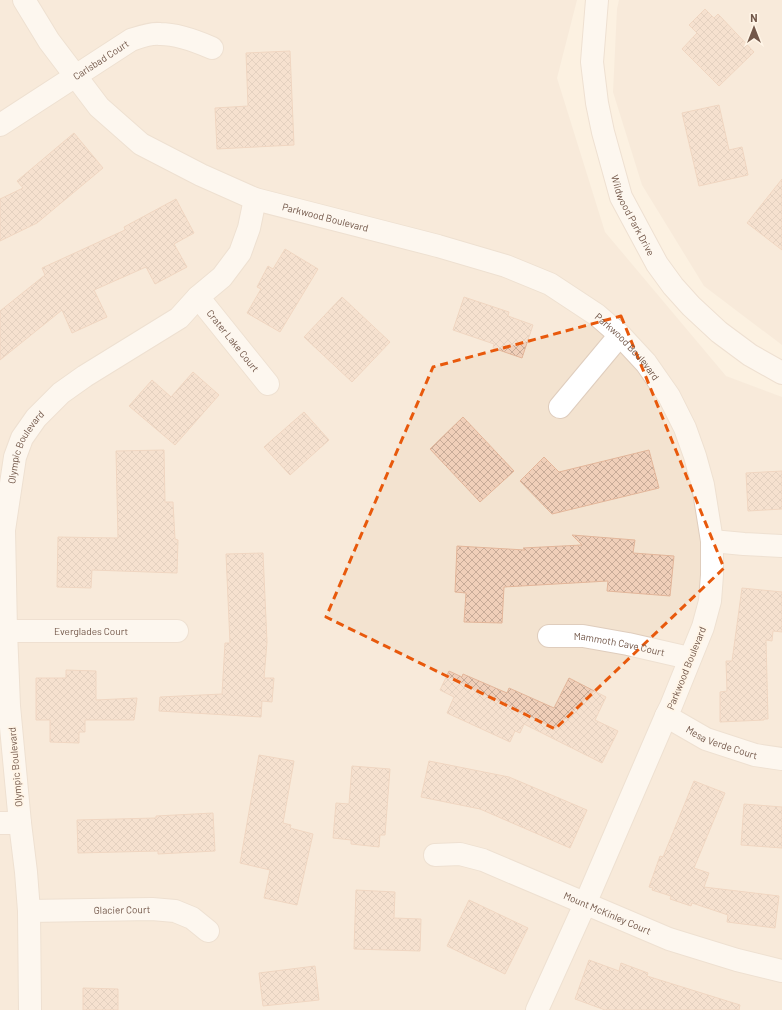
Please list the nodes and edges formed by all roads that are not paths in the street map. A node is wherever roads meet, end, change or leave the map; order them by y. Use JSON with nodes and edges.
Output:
{"nodes":[{"id":1,"x":24,"y":0,"type":"edge"},
{"id":2,"x":597,"y":0,"type":"edge"},
{"id":3,"x":212,"y":48,"type":"dead end"},
{"id":4,"x":74,"y":76,"type":"junction"},
{"id":5,"x":0,"y":124,"type":"edge"},
{"id":6,"x":255,"y":199,"type":"junction"},
{"id":7,"x":198,"y":297,"type":"junction"},
{"id":8,"x":620,"y":335,"type":"junction"},
{"id":9,"x":782,"y":373,"type":"edge"},
{"id":10,"x":268,"y":384,"type":"dead end"},
{"id":11,"x":560,"y":407,"type":"dead end"},
{"id":12,"x":712,"y":541,"type":"junction"},
{"id":13,"x":782,"y":546,"type":"edge"},
{"id":14,"x":6,"y":631,"type":"junction"},
{"id":15,"x":177,"y":631,"type":"dead end"},
{"id":16,"x":549,"y":636,"type":"dead end"},
{"id":17,"x":690,"y":658,"type":"junction"},
{"id":18,"x":666,"y":716,"type":"junction"},
{"id":19,"x":782,"y":759,"type":"edge"},
{"id":20,"x":10,"y":823,"type":"edge"},
{"id":21,"x":435,"y":855,"type":"dead end"},
{"id":22,"x":585,"y":904,"type":"junction"},
{"id":23,"x":29,"y":911,"type":"junction"},
{"id":24,"x":208,"y":931,"type":"dead end"},
{"id":25,"x":782,"y":971,"type":"edge"},
{"id":26,"x":30,"y":1010,"type":"edge"},
{"id":27,"x":536,"y":1010,"type":"edge"}],
"edges":[{"from":1,"to":4,"type":"street","name":"Parkwood Boulevard"},
{"from":2,"to":9,"type":"street","name":"Wildwood Park Drive"},
{"from":3,"to":4,"type":"street","name":"Carlsbad Court"},
{"from":4,"to":5,"type":"street","name":"Carlsbad Court"},
{"from":4,"to":6,"type":"street","name":"Parkwood Boulevard"},
{"from":6,"to":7,"type":"street","name":"Olympic Boulevard"},
{"from":6,"to":8,"type":"street","name":"Parkwood Boulevard"},
{"from":7,"to":10,"type":"street","name":"Crater Lake Court"},
{"from":7,"to":14,"type":"street","name":"Olympic Boulevard"},
{"from":8,"to":11,"type":"street"},
{"from":8,"to":12,"type":"street","name":"Parkwood Boulevard"},
{"from":12,"to":13,"type":"street"},
{"from":12,"to":17,"type":"street","name":"Parkwood Boulevard"},
{"from":14,"to":15,"type":"street","name":"Everglades Court"},
{"from":14,"to":20,"type":"street","name":"Olympic Boulevard"},
{"from":16,"to":17,"type":"street","name":"Mammoth Cave Court"},
{"from":17,"to":18,"type":"street","name":"Parkwood Boulevard"},
{"from":18,"to":19,"type":"street","name":"Mesa Verde Court"},
{"from":18,"to":22,"type":"street","name":"Parkwood Boulevard"},
{"from":20,"to":23,"type":"street","name":"Olympic Boulevard"},
{"from":21,"to":22,"type":"street","name":"Mount McKinley Court"},
{"from":22,"to":25,"type":"street","name":"Mount McKinley Court"},
{"from":22,"to":27,"type":"street","name":"Parkwood Boulevard"},
{"from":23,"to":24,"type":"street","name":"Glacier Court"},
{"from":23,"to":26,"type":"street","name":"Olympic Boulevard"}]}
